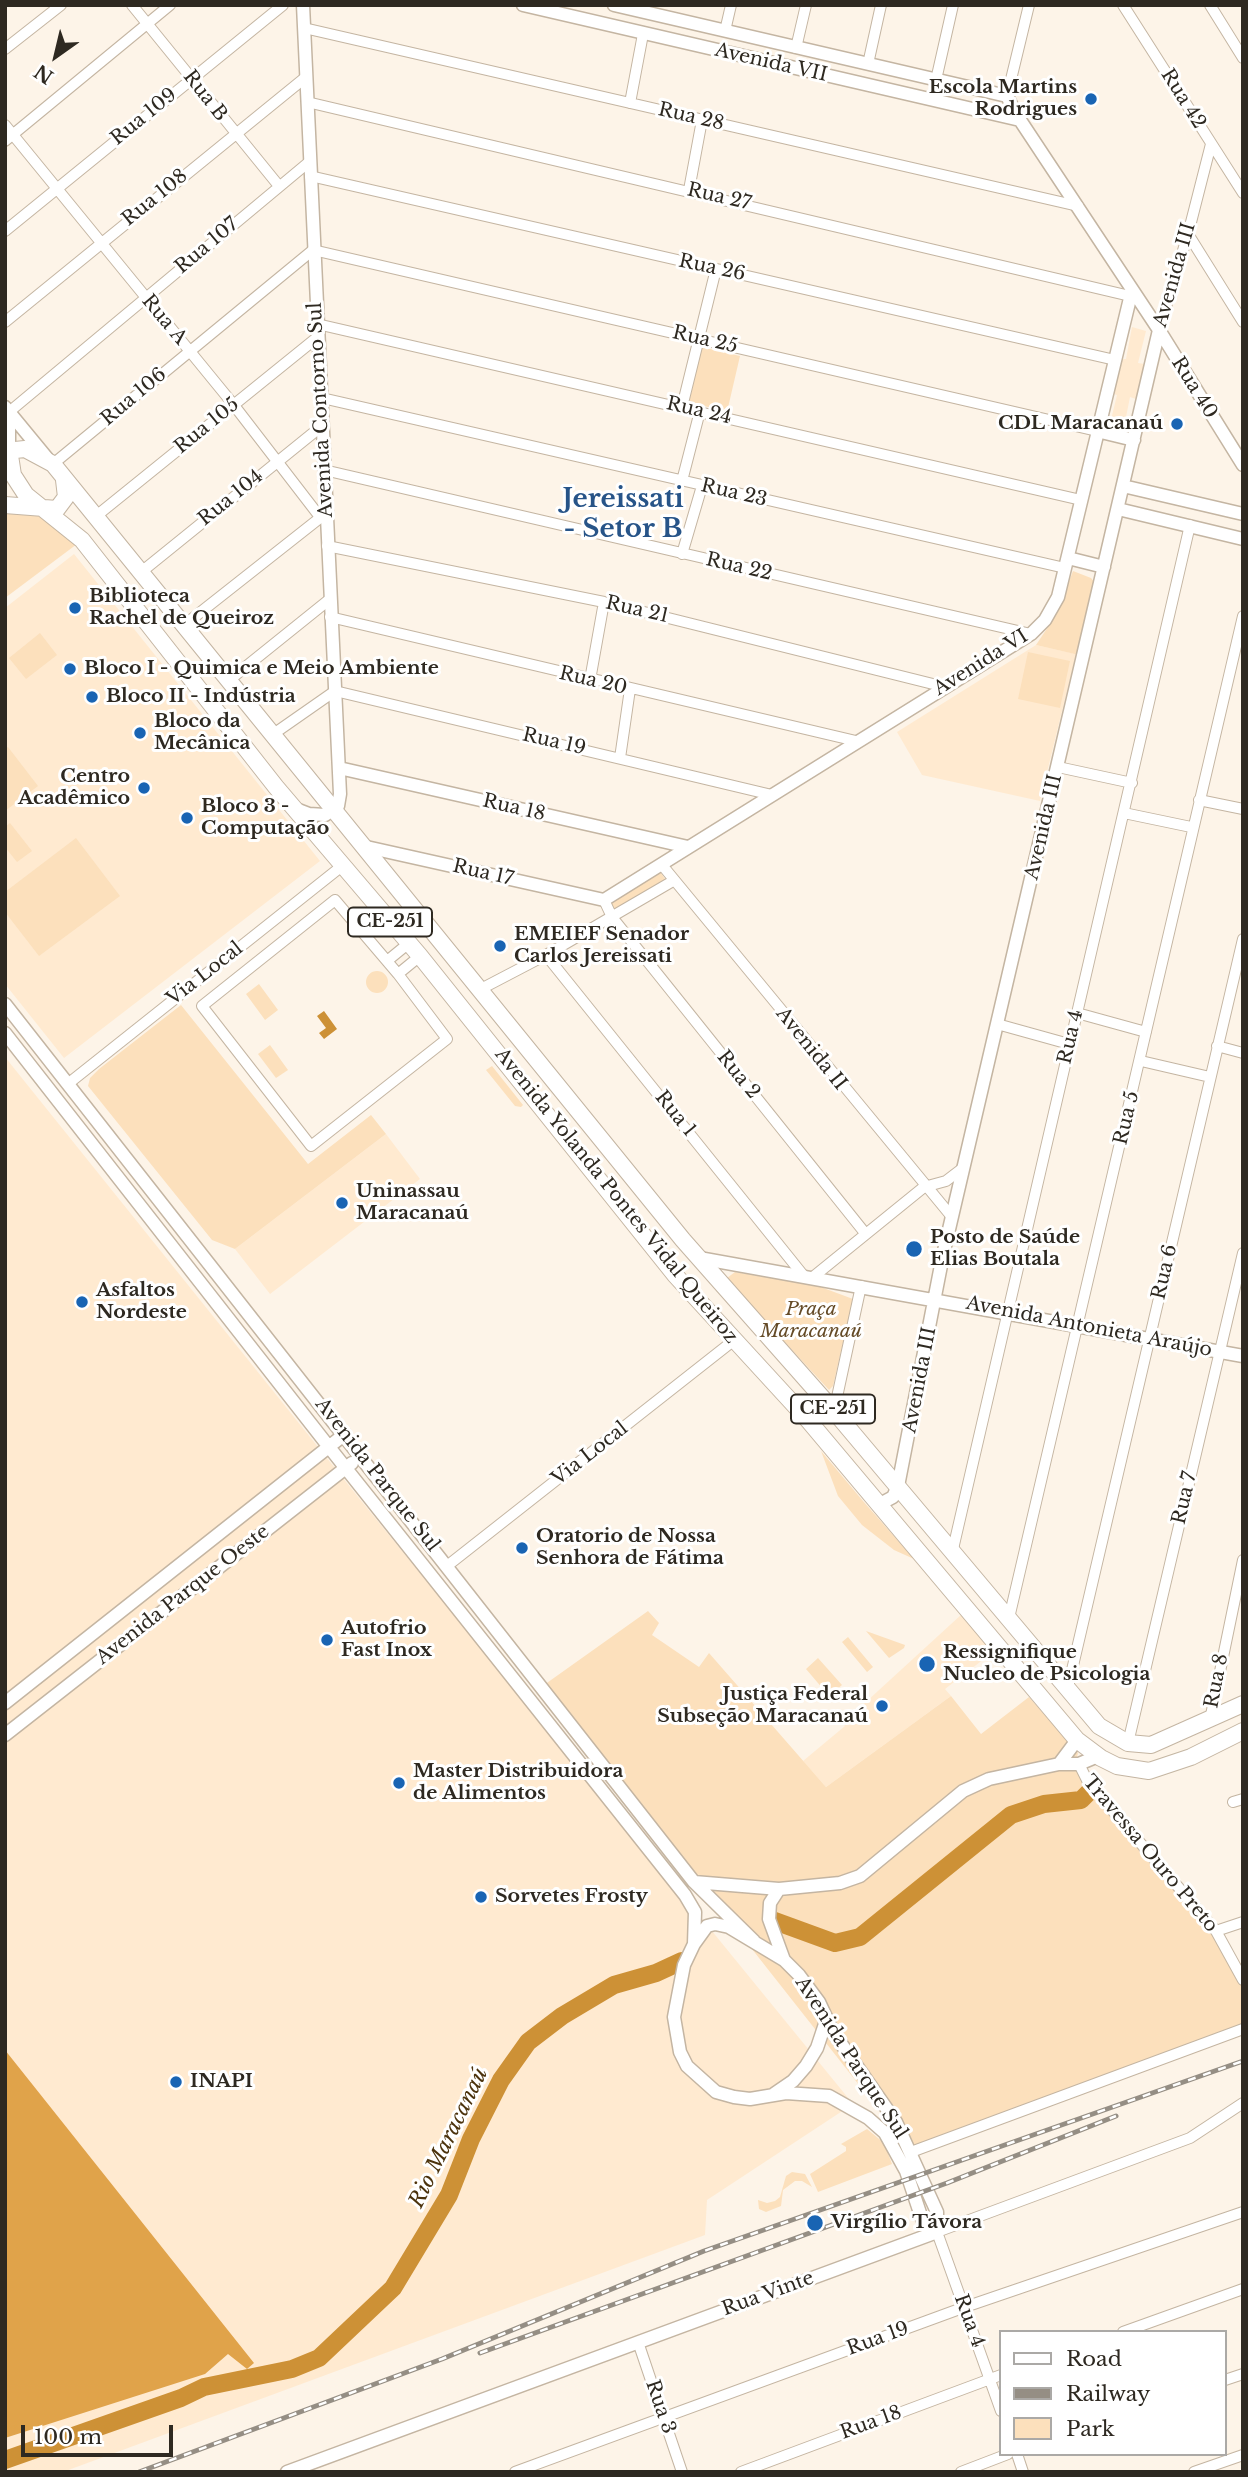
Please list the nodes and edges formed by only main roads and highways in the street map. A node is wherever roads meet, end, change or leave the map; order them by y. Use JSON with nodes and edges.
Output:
{"nodes":[{"id":1,"x":7,"y":450,"type":"edge"},
{"id":2,"x":64,"y":479,"type":"junction"},
{"id":3,"x":5,"y":505,"type":"edge"},
{"id":4,"x":43,"y":510,"type":"junction"},
{"id":5,"x":283,"y":750,"type":"junction"},
{"id":6,"x":276,"y":787,"type":"junction"},
{"id":7,"x":592,"y":1129,"type":"junction"},
{"id":8,"x":572,"y":1144,"type":"junction"},
{"id":9,"x":612,"y":1153,"type":"junction"},
{"id":10,"x":592,"y":1169,"type":"junction"},
{"id":11,"x":1016,"y":1628,"type":"junction"},
{"id":12,"x":1002,"y":1648,"type":"junction"},
{"id":13,"x":1243,"y":1704,"type":"edge"},
{"id":14,"x":1243,"y":1731,"type":"edge"}],
"edges":[{"from":1,"to":2,"type":"main road","number":"CE-251"},
{"from":1,"to":4,"type":"main road","number":"CE-251"},
{"from":2,"to":4,"type":"main road"},
{"from":2,"to":5,"type":"main road","name":"Avenida Yolanda Pontes Vidal Queiroz","number":"CE-251"},
{"from":3,"to":4,"type":"main road","number":"CE-251"},
{"from":4,"to":6,"type":"main road","name":"Avenida Yolanda Pontes Vidal Queiroz","number":"CE-251"},
{"from":5,"to":6,"type":"main road"},
{"from":5,"to":7,"type":"main road","name":"Avenida Yolanda Pontes Vidal Queiroz","number":"CE-251"},
{"from":6,"to":8,"type":"main road","name":"Avenida Yolanda Pontes Vidal Queiroz","number":"CE-251"},
{"from":7,"to":8,"type":"main road"},
{"from":7,"to":9,"type":"main road","name":"Avenida Yolanda Pontes Vidal Queiroz","number":"CE-251"},
{"from":8,"to":10,"type":"main road","name":"Avenida Yolanda Pontes Vidal Queiroz","number":"CE-251"},
{"from":9,"to":10,"type":"main road"},
{"from":9,"to":11,"type":"main road","name":"Avenida Yolanda Pontes Vidal Queiroz","number":"CE-251"},
{"from":10,"to":12,"type":"main road","name":"Avenida Yolanda Pontes Vidal Queiroz","number":"CE-251"},
{"from":11,"to":12,"type":"main road"},
{"from":11,"to":13,"type":"main road","name":"Avenida Yolanda Pontes Vidal Queiroz","number":"CE-251"},
{"from":12,"to":14,"type":"main road","name":"Avenida Yolanda Pontes Vidal Queiroz","number":"CE-251"}]}
